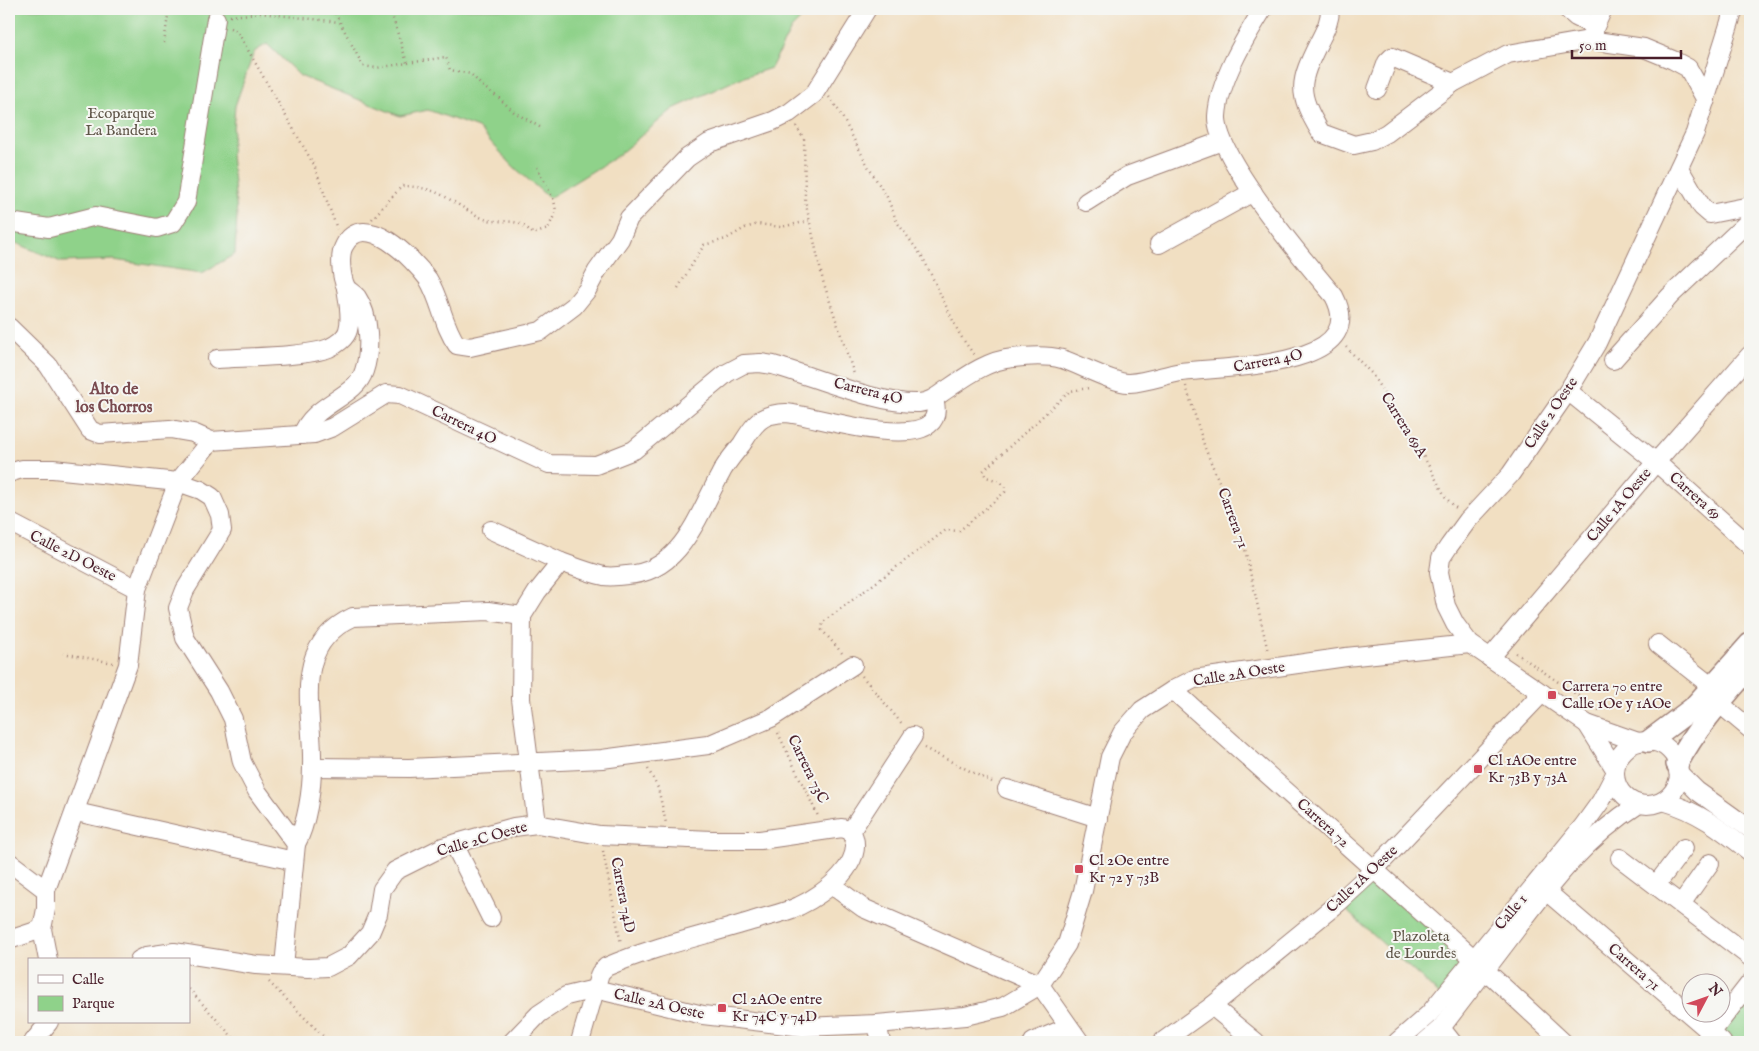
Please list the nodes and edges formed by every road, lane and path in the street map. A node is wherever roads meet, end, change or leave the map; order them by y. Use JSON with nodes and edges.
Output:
{"nodes":[{"id":1,"x":169,"y":9,"type":"edge"},
{"id":2,"x":333,"y":9,"type":"edge"},
{"id":3,"x":390,"y":9,"type":"edge"},
{"id":4,"x":867,"y":9,"type":"edge"},
{"id":5,"x":1263,"y":9,"type":"edge"},
{"id":6,"x":1330,"y":9,"type":"edge"},
{"id":7,"x":1567,"y":9,"type":"edge"},
{"id":8,"x":1604,"y":9,"type":"edge"},
{"id":9,"x":1733,"y":12,"type":"dead end"},
{"id":10,"x":216,"y":19,"type":"junction"},
{"id":11,"x":339,"y":22,"type":"junction"},
{"id":12,"x":1591,"y":33,"type":"junction"},
{"id":13,"x":164,"y":44,"type":"dead end"},
{"id":14,"x":407,"y":63,"type":"junction"},
{"id":15,"x":1453,"y":83,"type":"junction"},
{"id":16,"x":821,"y":86,"type":"junction"},
{"id":17,"x":1377,"y":90,"type":"dead end"},
{"id":18,"x":1706,"y":100,"type":"junction"},
{"id":19,"x":789,"y":113,"type":"junction"},
{"id":20,"x":543,"y":129,"type":"dead end"},
{"id":21,"x":1222,"y":141,"type":"junction"},
{"id":22,"x":537,"y":168,"type":"dead end"},
{"id":23,"x":1678,"y":168,"type":"junction"},
{"id":24,"x":1253,"y":192,"type":"junction"},
{"id":25,"x":1086,"y":202,"type":"dead end"},
{"id":26,"x":1750,"y":206,"type":"edge"},
{"id":27,"x":1750,"y":220,"type":"edge"},
{"id":28,"x":810,"y":221,"type":"junction"},
{"id":29,"x":9,"y":222,"type":"edge"},
{"id":30,"x":359,"y":233,"type":"junction"},
{"id":31,"x":1159,"y":244,"type":"dead end"},
{"id":32,"x":343,"y":247,"type":"junction"},
{"id":33,"x":346,"y":288,"type":"junction"},
{"id":34,"x":678,"y":288,"type":"dead end"},
{"id":35,"x":9,"y":327,"type":"edge"},
{"id":36,"x":1334,"y":335,"type":"junction"},
{"id":37,"x":1750,"y":355,"type":"edge"},
{"id":38,"x":217,"y":358,"type":"dead end"},
{"id":39,"x":1613,"y":360,"type":"dead end"},
{"id":40,"x":981,"y":367,"type":"junction"},
{"id":41,"x":1182,"y":372,"type":"junction"},
{"id":42,"x":1092,"y":387,"type":"dead end"},
{"id":43,"x":860,"y":392,"type":"junction"},
{"id":44,"x":1568,"y":392,"type":"junction"},
{"id":45,"x":934,"y":399,"type":"junction"},
{"id":46,"x":302,"y":435,"type":"junction"},
{"id":47,"x":211,"y":441,"type":"junction"},
{"id":48,"x":1656,"y":462,"type":"junction"},
{"id":49,"x":9,"y":473,"type":"edge"},
{"id":50,"x":178,"y":482,"type":"junction"},
{"id":51,"x":1468,"y":520,"type":"junction"},
{"id":52,"x":9,"y":522,"type":"edge"},
{"id":53,"x":491,"y":530,"type":"dead end"},
{"id":54,"x":1750,"y":546,"type":"edge"},
{"id":55,"x":561,"y":562,"type":"junction"},
{"id":56,"x":137,"y":589,"type":"junction"},
{"id":57,"x":522,"y":616,"type":"junction"},
{"id":58,"x":1503,"y":643,"type":"junction"},
{"id":59,"x":1658,"y":644,"type":"dead end"},
{"id":60,"x":1750,"y":644,"type":"edge"},
{"id":61,"x":1479,"y":650,"type":"junction"},
{"id":62,"x":63,"y":653,"type":"dead end"},
{"id":63,"x":128,"y":665,"type":"junction"},
{"id":64,"x":852,"y":665,"type":"junction"},
{"id":65,"x":1272,"y":668,"type":"junction"},
{"id":66,"x":1749,"y":671,"type":"edge"},
{"id":67,"x":1173,"y":690,"type":"junction"},
{"id":68,"x":1542,"y":693,"type":"junction"},
{"id":69,"x":1715,"y":695,"type":"junction"},
{"id":70,"x":1608,"y":715,"type":"dead end"},
{"id":71,"x":771,"y":718,"type":"junction"},
{"id":72,"x":1587,"y":724,"type":"junction"},
{"id":73,"x":1750,"y":729,"type":"edge"},
{"id":74,"x":913,"y":736,"type":"junction"},
{"id":75,"x":1643,"y":742,"type":"junction"},
{"id":76,"x":640,"y":752,"type":"junction"},
{"id":77,"x":528,"y":761,"type":"junction"},
{"id":78,"x":312,"y":767,"type":"junction"},
{"id":79,"x":1678,"y":768,"type":"junction"},
{"id":80,"x":1615,"y":772,"type":"junction"},
{"id":81,"x":1007,"y":789,"type":"joint"},
{"id":82,"x":1663,"y":801,"type":"junction"},
{"id":83,"x":1639,"y":804,"type":"junction"},
{"id":84,"x":76,"y":812,"type":"junction"},
{"id":85,"x":1098,"y":818,"type":"junction"},
{"id":86,"x":537,"y":824,"type":"junction"},
{"id":87,"x":1750,"y":829,"type":"edge"},
{"id":88,"x":826,"y":830,"type":"junction"},
{"id":89,"x":851,"y":831,"type":"junction"},
{"id":90,"x":600,"y":835,"type":"junction"},
{"id":91,"x":671,"y":838,"type":"junction"},
{"id":92,"x":454,"y":844,"type":"junction"},
{"id":93,"x":1684,"y":848,"type":"dead end"},
{"id":94,"x":295,"y":852,"type":"junction"},
{"id":95,"x":1750,"y":852,"type":"edge"},
{"id":96,"x":1620,"y":858,"type":"dead end"},
{"id":97,"x":9,"y":862,"type":"edge"},
{"id":98,"x":1710,"y":863,"type":"dead end"},
{"id":99,"x":1375,"y":869,"type":"junction"},
{"id":100,"x":1656,"y":885,"type":"junction"},
{"id":101,"x":833,"y":886,"type":"junction"},
{"id":102,"x":46,"y":890,"type":"junction"},
{"id":103,"x":1546,"y":891,"type":"junction"},
{"id":104,"x":1681,"y":904,"type":"junction"},
{"id":105,"x":491,"y":918,"type":"dead end"},
{"id":106,"x":42,"y":929,"type":"junction"},
{"id":107,"x":9,"y":940,"type":"edge"},
{"id":108,"x":1750,"y":957,"type":"edge"},
{"id":109,"x":48,"y":958,"type":"edge"},
{"id":110,"x":143,"y":958,"type":"edge"},
{"id":111,"x":624,"y":960,"type":"junction"},
{"id":112,"x":1479,"y":964,"type":"junction"},
{"id":113,"x":256,"y":965,"type":"junction"},
{"id":114,"x":284,"y":966,"type":"junction"},
{"id":115,"x":1750,"y":983,"type":"edge"},
{"id":116,"x":1040,"y":985,"type":"junction"},
{"id":117,"x":596,"y":989,"type":"junction"},
{"id":118,"x":190,"y":990,"type":"edge"},
{"id":119,"x":1212,"y":1006,"type":"junction"},
{"id":120,"x":47,"y":1024,"type":"edge"},
{"id":121,"x":877,"y":1024,"type":"junction"},
{"id":122,"x":1068,"y":1027,"type":"junction"},
{"id":123,"x":1441,"y":1028,"type":"junction"},
{"id":124,"x":1712,"y":1039,"type":"edge"},
{"id":125,"x":582,"y":1041,"type":"edge"},
{"id":126,"x":33,"y":1042,"type":"edge"},
{"id":127,"x":237,"y":1042,"type":"edge"},
{"id":128,"x":329,"y":1042,"type":"edge"},
{"id":129,"x":512,"y":1042,"type":"edge"},
{"id":130,"x":881,"y":1042,"type":"edge"},
{"id":131,"x":1034,"y":1042,"type":"edge"},
{"id":132,"x":1080,"y":1042,"type":"edge"},
{"id":133,"x":1162,"y":1042,"type":"edge"},
{"id":134,"x":1256,"y":1042,"type":"edge"},
{"id":135,"x":1397,"y":1042,"type":"edge"},
{"id":136,"x":1425,"y":1042,"type":"edge"},
{"id":137,"x":1452,"y":1042,"type":"edge"},
{"id":138,"x":1564,"y":1042,"type":"edge"}],
"edges":[{"from":1,"to":13,"type":"path"},
{"from":2,"to":11,"type":"path"},
{"from":3,"to":14,"type":"path"},
{"from":4,"to":16,"type":"street"},
{"from":5,"to":21,"type":"street"},
{"from":6,"to":15,"type":"street"},
{"from":7,"to":12,"type":"street"},
{"from":8,"to":12,"type":"street"},
{"from":9,"to":18,"type":"street","name":"Calle 2 Oeste"},
{"from":10,"to":11,"type":"path"},
{"from":10,"to":29,"type":"street"},
{"from":10,"to":32,"type":"path"},
{"from":11,"to":14,"type":"path"},
{"from":12,"to":15,"type":"street"},
{"from":12,"to":18,"type":"street"},
{"from":14,"to":20,"type":"path"},
{"from":15,"to":17,"type":"street"},
{"from":16,"to":19,"type":"street"},
{"from":16,"to":40,"type":"path"},
{"from":18,"to":23,"type":"street","name":"Calle 2 Oeste"},
{"from":19,"to":28,"type":"path"},
{"from":19,"to":30,"type":"street"},
{"from":21,"to":24,"type":"street"},
{"from":21,"to":25,"type":"street"},
{"from":22,"to":30,"type":"path"},
{"from":23,"to":26,"type":"street"},
{"from":23,"to":44,"type":"street","name":"Calle 2 Oeste"},
{"from":24,"to":31,"type":"street"},
{"from":24,"to":36,"type":"street"},
{"from":27,"to":39,"type":"street"},
{"from":28,"to":34,"type":"path"},
{"from":28,"to":43,"type":"path"},
{"from":30,"to":32,"type":"street"},
{"from":32,"to":33,"type":"street"},
{"from":33,"to":38,"type":"street"},
{"from":33,"to":46,"type":"street"},
{"from":35,"to":47,"type":"street"},
{"from":36,"to":41,"type":"street","name":"Carrera 4O"},
{"from":36,"to":51,"type":"path","name":"Carrera 69A"},
{"from":37,"to":48,"type":"street","name":"Calle 1A Oeste"},
{"from":40,"to":41,"type":"street","name":"Carrera 4O"},
{"from":40,"to":45,"type":"street","name":"Carrera 4O"},
{"from":41,"to":65,"type":"path","name":"Carrera 71"},
{"from":42,"to":64,"type":"path"},
{"from":43,"to":45,"type":"street","name":"Carrera 4O"},
{"from":43,"to":46,"type":"street","name":"Carrera 4O"},
{"from":44,"to":48,"type":"street","name":"Carrera 69"},
{"from":44,"to":51,"type":"street","name":"Calle 2 Oeste"},
{"from":45,"to":55,"type":"street"},
{"from":46,"to":47,"type":"street","name":"Carrera 4O"},
{"from":47,"to":50,"type":"street"},
{"from":48,"to":54,"type":"street","name":"Carrera 69"},
{"from":48,"to":58,"type":"street","name":"Calle 1A Oeste"},
{"from":49,"to":50,"type":"street"},
{"from":50,"to":56,"type":"street"},
{"from":50,"to":94,"type":"street"},
{"from":51,"to":61,"type":"street","name":"Calle 2 Oeste"},
{"from":52,"to":56,"type":"street","name":"Calle 2D Oeste"},
{"from":53,"to":55,"type":"street"},
{"from":55,"to":57,"type":"street"},
{"from":56,"to":63,"type":"street"},
{"from":57,"to":77,"type":"street"},
{"from":57,"to":78,"type":"street"},
{"from":58,"to":61,"type":"street","name":"Calle 1A Oeste"},
{"from":58,"to":70,"type":"path"},
{"from":59,"to":69,"type":"street"},
{"from":60,"to":69,"type":"main road"},
{"from":61,"to":65,"type":"street","name":"Calle 2A Oeste"},
{"from":61,"to":68,"type":"street","name":"Calle 2 Oeste"},
{"from":62,"to":63,"type":"path"},
{"from":63,"to":84,"type":"street"},
{"from":64,"to":71,"type":"street"},
{"from":64,"to":74,"type":"path"},
{"from":65,"to":67,"type":"street","name":"Calle 2A Oeste"},
{"from":66,"to":69,"type":"main road"},
{"from":67,"to":85,"type":"street","name":"Calle 2A Oeste"},
{"from":67,"to":99,"type":"street","name":"Carrera 72"},
{"from":68,"to":72,"type":"street","name":"Calle 2 Oeste"},
{"from":68,"to":99,"type":"street","name":"Calle 1A Oeste"},
{"from":69,"to":73,"type":"street"},
{"from":69,"to":75,"type":"main road"},
{"from":69,"to":79,"type":"main road"},
{"from":71,"to":76,"type":"street"},
{"from":71,"to":88,"type":"path","name":"Carrera 73C"},
{"from":72,"to":75,"type":"street"},
{"from":72,"to":80,"type":"street"},
{"from":74,"to":81,"type":"path"},
{"from":74,"to":89,"type":"street"},
{"from":75,"to":79,"type":"street"},
{"from":75,"to":80,"type":"street"},
{"from":76,"to":77,"type":"street"},
{"from":76,"to":91,"type":"path"},
{"from":77,"to":78,"type":"street"},
{"from":77,"to":86,"type":"street"},
{"from":78,"to":94,"type":"street"},
{"from":79,"to":82,"type":"street"},
{"from":79,"to":87,"type":"street"},
{"from":80,"to":83,"type":"street"},
{"from":80,"to":112,"type":"street","name":"Calle 1"},
{"from":81,"to":85,"type":"street"},
{"from":82,"to":83,"type":"street"},
{"from":82,"to":95,"type":"street"},
{"from":83,"to":103,"type":"street","name":"Calle 1"},
{"from":84,"to":94,"type":"street"},
{"from":84,"to":102,"type":"street"},
{"from":85,"to":116,"type":"street","name":"Calle 2A Oeste"},
{"from":86,"to":90,"type":"street","name":"Calle 2C Oeste"},
{"from":86,"to":92,"type":"street","name":"Calle 2C Oeste"},
{"from":88,"to":89,"type":"street","name":"Calle 2C Oeste"},
{"from":88,"to":91,"type":"street","name":"Calle 2C Oeste"},
{"from":89,"to":101,"type":"street"},
{"from":90,"to":91,"type":"street","name":"Calle 2C Oeste"},
{"from":90,"to":111,"type":"path","name":"Carrera 74D"},
{"from":92,"to":105,"type":"street"},
{"from":92,"to":114,"type":"street","name":"Calle 2C Oeste"},
{"from":93,"to":100,"type":"street"},
{"from":94,"to":114,"type":"street"},
{"from":96,"to":100,"type":"street"},
{"from":97,"to":102,"type":"street"},
{"from":98,"to":104,"type":"street"},
{"from":99,"to":112,"type":"street","name":"Carrera 72"},
{"from":99,"to":119,"type":"street","name":"Calle 1A Oeste"},
{"from":100,"to":104,"type":"street"},
{"from":101,"to":111,"type":"street"},
{"from":101,"to":116,"type":"street"},
{"from":102,"to":106,"type":"street"},
{"from":103,"to":112,"type":"street","name":"Calle 1"},
{"from":103,"to":124,"type":"street","name":"Carrera 71"},
{"from":104,"to":108,"type":"street"},
{"from":106,"to":107,"type":"street"},
{"from":106,"to":109,"type":"street"},
{"from":110,"to":113,"type":"street","name":"Calle 2C Oeste"},
{"from":111,"to":117,"type":"street"},
{"from":112,"to":123,"type":"street","name":"Calle 1"},
{"from":112,"to":135,"type":"street","name":"Calle 1"},
{"from":112,"to":138,"type":"street","name":"Carrera 72"},
{"from":113,"to":114,"type":"street","name":"Calle 2C Oeste"},
{"from":113,"to":128,"type":"path"},
{"from":115,"to":124,"type":"street"},
{"from":116,"to":121,"type":"street","name":"Calle 2A Oeste"},
{"from":116,"to":122,"type":"street"},
{"from":117,"to":121,"type":"street","name":"Calle 2A Oeste"},
{"from":117,"to":125,"type":"street"},
{"from":117,"to":129,"type":"street","name":"Calle 2A Oeste"},
{"from":118,"to":127,"type":"path"},
{"from":119,"to":133,"type":"street","name":"Calle 1A Oeste"},
{"from":119,"to":134,"type":"street"},
{"from":120,"to":126,"type":"street"},
{"from":121,"to":130,"type":"street"},
{"from":122,"to":131,"type":"street"},
{"from":122,"to":132,"type":"street"},
{"from":123,"to":136,"type":"street","name":"Calle 1"},
{"from":123,"to":137,"type":"street"}]}
